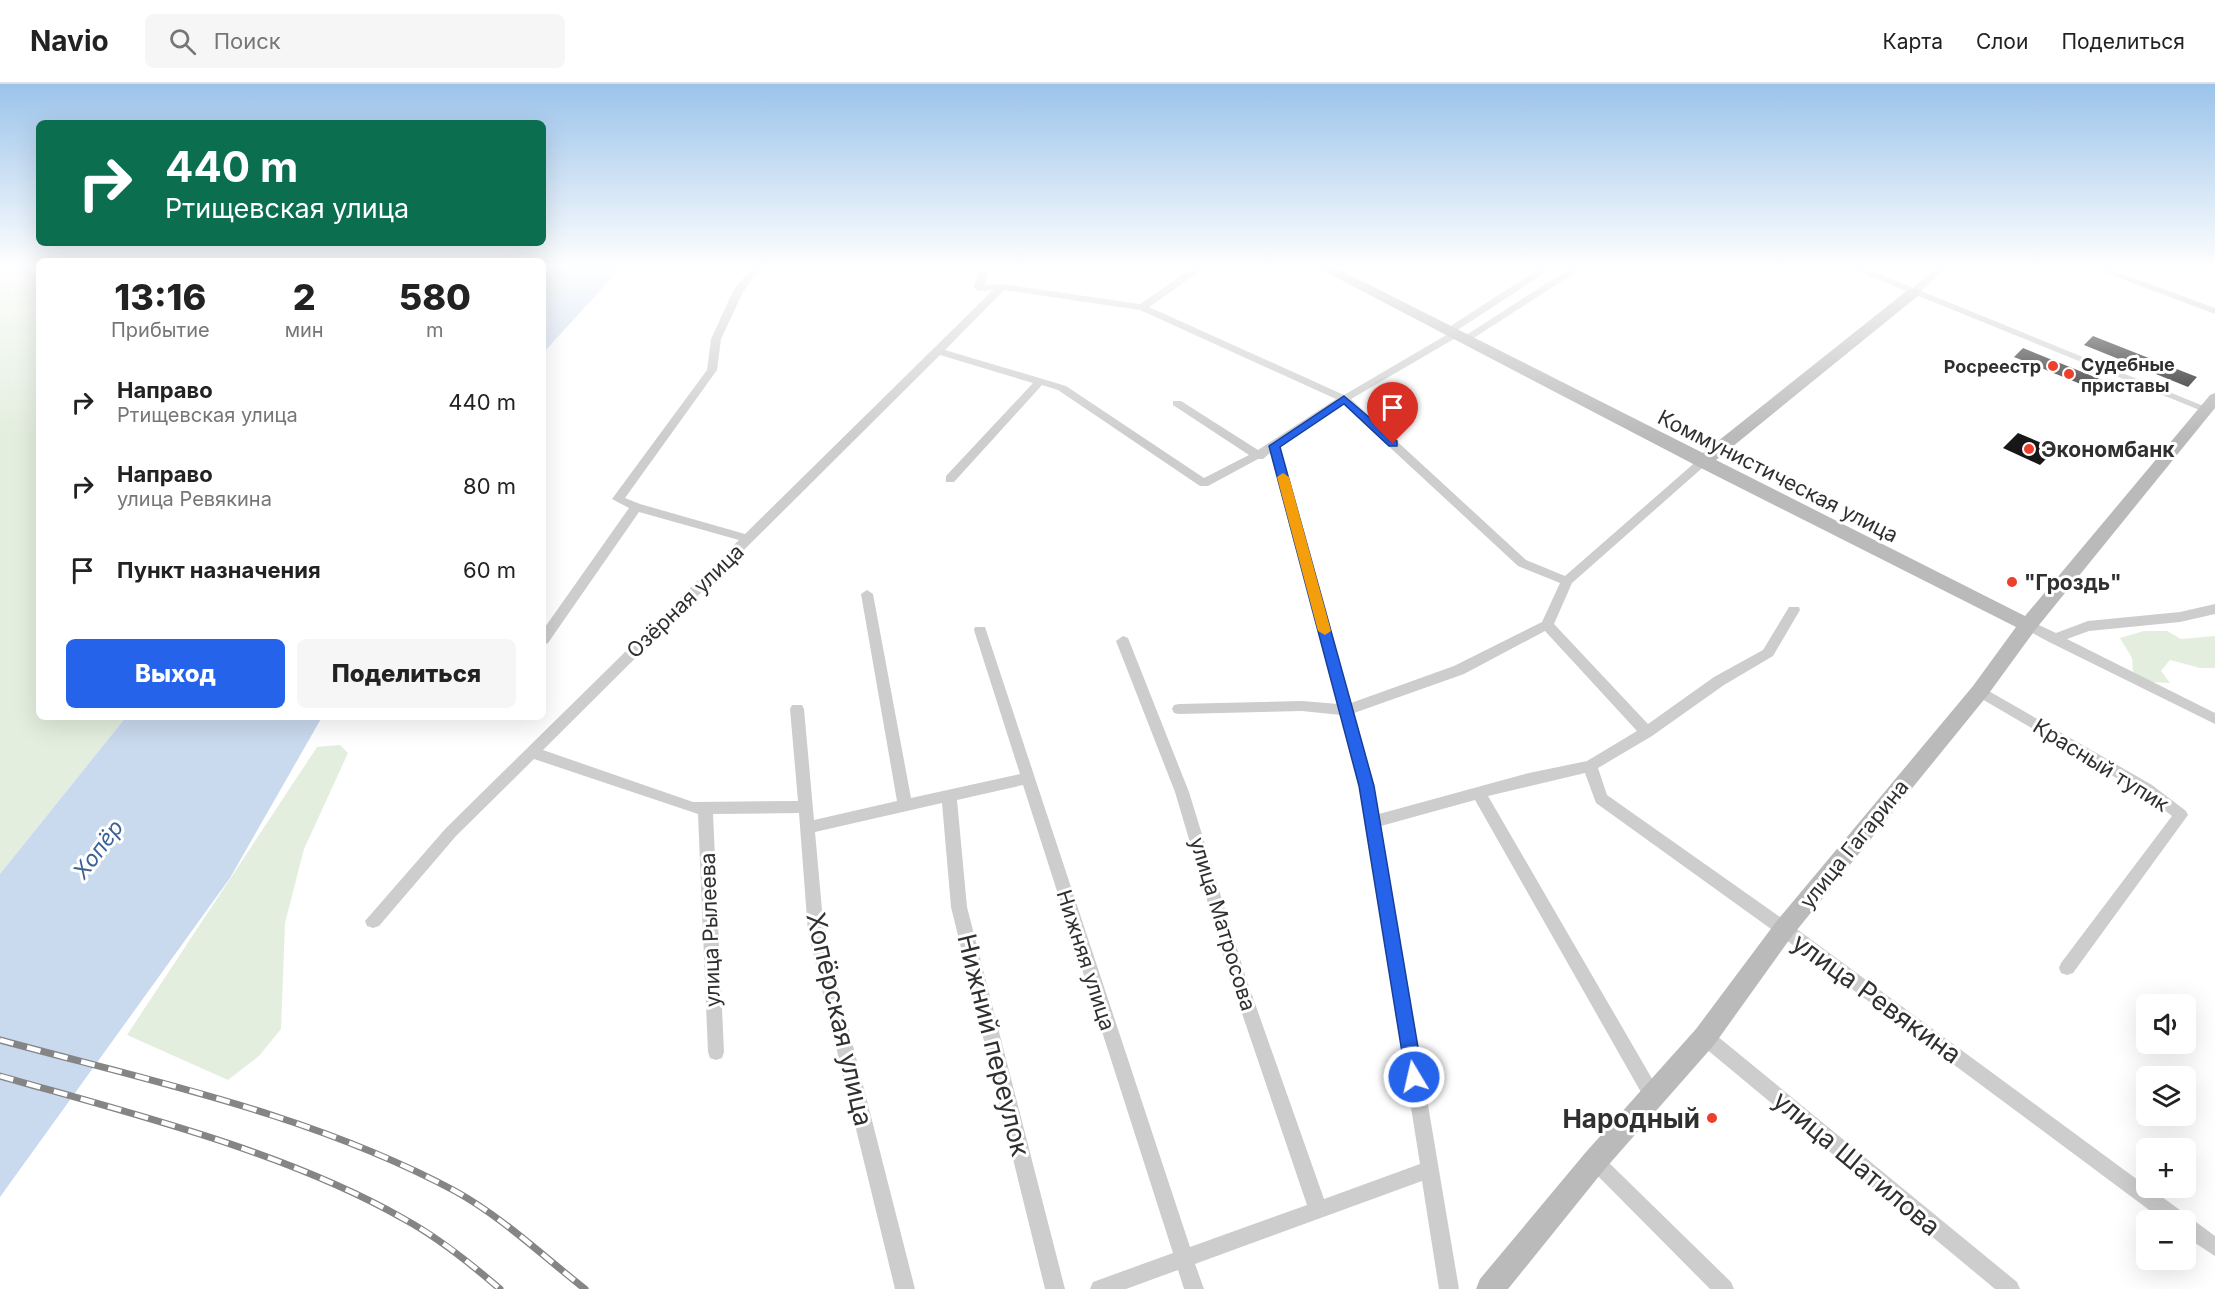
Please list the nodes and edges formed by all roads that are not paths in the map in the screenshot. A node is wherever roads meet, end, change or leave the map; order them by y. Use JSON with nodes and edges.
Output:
{"nodes":[{"id":1,"x":724,"y":323,"type":"edge"},
{"id":2,"x":966,"y":323,"type":"edge"},
{"id":3,"x":1178,"y":323,"type":"edge"},
{"id":4,"x":1434,"y":323,"type":"edge"},
{"id":5,"x":1473,"y":323,"type":"edge"},
{"id":6,"x":1478,"y":323,"type":"edge"},
{"id":7,"x":1875,"y":323,"type":"edge"},
{"id":8,"x":1995,"y":323,"type":"edge"},
{"id":9,"x":1457,"y":335,"type":"junction"},
{"id":10,"x":938,"y":351,"type":"junction"},
{"id":11,"x":1039,"y":382,"type":"junction"},
{"id":12,"x":1344,"y":399,"type":"junction"},
{"id":13,"x":1177,"y":403,"type":"dead end"},
{"id":14,"x":2212,"y":407,"type":"edge"},
{"id":15,"x":1274,"y":446,"type":"junction"},
{"id":16,"x":1259,"y":456,"type":"junction"},
{"id":17,"x":1703,"y":462,"type":"junction"},
{"id":18,"x":950,"y":479,"type":"dead end"},
{"id":19,"x":636,"y":507,"type":"junction"},
{"id":20,"x":749,"y":539,"type":"junction"},
{"id":21,"x":1568,"y":581,"type":"junction"},
{"id":22,"x":867,"y":594,"type":"dead end"},
{"id":23,"x":2215,"y":609,"type":"edge"},
{"id":24,"x":1794,"y":610,"type":"dead end"},
{"id":25,"x":1547,"y":625,"type":"junction"},
{"id":26,"x":2028,"y":625,"type":"junction"},
{"id":27,"x":980,"y":630,"type":"dead end"},
{"id":28,"x":546,"y":636,"type":"edge"},
{"id":29,"x":2054,"y":639,"type":"junction"},
{"id":30,"x":1123,"y":641,"type":"dead end"},
{"id":31,"x":1980,"y":691,"type":"junction"},
{"id":32,"x":797,"y":709,"type":"dead end"},
{"id":33,"x":1179,"y":709,"type":"dead end"},
{"id":34,"x":1346,"y":710,"type":"junction"},
{"id":35,"x":2215,"y":719,"type":"edge"},
{"id":36,"x":1647,"y":732,"type":"junction"},
{"id":37,"x":531,"y":752,"type":"junction"},
{"id":38,"x":1590,"y":766,"type":"junction"},
{"id":39,"x":1027,"y":778,"type":"junction"},
{"id":40,"x":1479,"y":793,"type":"junction"},
{"id":41,"x":949,"y":797,"type":"junction"},
{"id":42,"x":905,"y":806,"type":"junction"},
{"id":43,"x":806,"y":807,"type":"junction"},
{"id":44,"x":705,"y":808,"type":"junction"},
{"id":45,"x":1373,"y":822,"type":"junction"},
{"id":46,"x":808,"y":827,"type":"junction"},
{"id":47,"x":373,"y":921,"type":"dead end"},
{"id":48,"x":1784,"y":929,"type":"junction"},
{"id":49,"x":2067,"y":968,"type":"dead end"},
{"id":50,"x":1705,"y":1037,"type":"junction"},
{"id":51,"x":716,"y":1052,"type":"dead end"},
{"id":52,"x":1652,"y":1095,"type":"junction"},
{"id":53,"x":1595,"y":1161,"type":"junction"},
{"id":54,"x":1430,"y":1170,"type":"junction"},
{"id":55,"x":1318,"y":1209,"type":"junction"},
{"id":56,"x":2164,"y":1210,"type":"edge"},
{"id":57,"x":2196,"y":1233,"type":"edge"},
{"id":58,"x":2215,"y":1247,"type":"edge"},
{"id":59,"x":1183,"y":1259,"type":"junction"},
{"id":60,"x":904,"y":1289,"type":"edge"},
{"id":61,"x":1055,"y":1289,"type":"edge"},
{"id":62,"x":1100,"y":1289,"type":"edge"},
{"id":63,"x":1194,"y":1289,"type":"edge"},
{"id":64,"x":1449,"y":1289,"type":"edge"},
{"id":65,"x":1490,"y":1289,"type":"edge"},
{"id":66,"x":1724,"y":1289,"type":"edge"},
{"id":67,"x":2010,"y":1289,"type":"edge"}],
"edges":[{"from":1,"to":19,"type":"street"},
{"from":2,"to":10,"type":"street","name":"Озёрная улица"},
{"from":3,"to":12,"type":"street"},
{"from":4,"to":9,"type":"street","name":"Коммунистическая улица"},
{"from":5,"to":9,"type":"street"},
{"from":6,"to":9,"type":"street"},
{"from":7,"to":17,"type":"street"},
{"from":8,"to":14,"type":"street"},
{"from":9,"to":12,"type":"street"},
{"from":9,"to":17,"type":"street","name":"Коммунистическая улица"},
{"from":10,"to":11,"type":"street"},
{"from":10,"to":20,"type":"street","name":"Озёрная улица"},
{"from":11,"to":16,"type":"street"},
{"from":11,"to":18,"type":"street"},
{"from":12,"to":15,"type":"street"},
{"from":12,"to":21,"type":"street"},
{"from":13,"to":16,"type":"street"},
{"from":14,"to":26,"type":"street","name":"улица Гагарина"},
{"from":15,"to":16,"type":"street"},
{"from":15,"to":34,"type":"street"},
{"from":17,"to":21,"type":"street"},
{"from":17,"to":26,"type":"street","name":"Коммунистическая улица"},
{"from":19,"to":20,"type":"street"},
{"from":19,"to":28,"type":"street"},
{"from":20,"to":37,"type":"street","name":"Озёрная улица"},
{"from":21,"to":25,"type":"street"},
{"from":22,"to":42,"type":"street"},
{"from":23,"to":29,"type":"street"},
{"from":24,"to":36,"type":"street"},
{"from":25,"to":34,"type":"street"},
{"from":25,"to":36,"type":"street"},
{"from":26,"to":29,"type":"street","name":"Коммунистическая улица"},
{"from":26,"to":31,"type":"street","name":"улица Гагарина"},
{"from":27,"to":39,"type":"street","name":"Нижняя улица"},
{"from":29,"to":35,"type":"street","name":"Коммунистическая улица"},
{"from":30,"to":55,"type":"street","name":"улица Матросова"},
{"from":31,"to":48,"type":"street","name":"улица Гагарина"},
{"from":31,"to":49,"type":"street","name":"Красный тупик"},
{"from":32,"to":43,"type":"street","name":"Хопёрская улица"},
{"from":33,"to":34,"type":"street"},
{"from":34,"to":45,"type":"street"},
{"from":36,"to":38,"type":"street"},
{"from":37,"to":44,"type":"street"},
{"from":37,"to":47,"type":"street","name":"Озёрная улица"},
{"from":38,"to":40,"type":"street"},
{"from":38,"to":48,"type":"street","name":"улица Ревякина"},
{"from":39,"to":41,"type":"street"},
{"from":39,"to":59,"type":"street","name":"Нижняя улица"},
{"from":40,"to":45,"type":"street"},
{"from":40,"to":52,"type":"street"},
{"from":41,"to":42,"type":"street"},
{"from":41,"to":61,"type":"street","name":"Нижний переулок"},
{"from":42,"to":46,"type":"street"},
{"from":43,"to":44,"type":"street"},
{"from":43,"to":46,"type":"street","name":"Хопёрская улица"},
{"from":44,"to":51,"type":"street","name":"улица Рылеева"},
{"from":45,"to":54,"type":"street"},
{"from":46,"to":60,"type":"street","name":"Хопёрская улица"},
{"from":48,"to":50,"type":"street","name":"улица Гагарина"},
{"from":48,"to":56,"type":"street","name":"улица Ревякина"},
{"from":50,"to":52,"type":"street","name":"улица Гагарина"},
{"from":50,"to":67,"type":"street","name":"улица Шатилова"},
{"from":52,"to":53,"type":"street","name":"улица Гагарина"},
{"from":53,"to":65,"type":"street","name":"улица Гагарина"},
{"from":53,"to":66,"type":"street"},
{"from":54,"to":55,"type":"street"},
{"from":54,"to":64,"type":"street"},
{"from":55,"to":59,"type":"street"},
{"from":57,"to":58,"type":"street"},
{"from":59,"to":62,"type":"street"},
{"from":59,"to":63,"type":"street","name":"Нижняя улица"}]}
